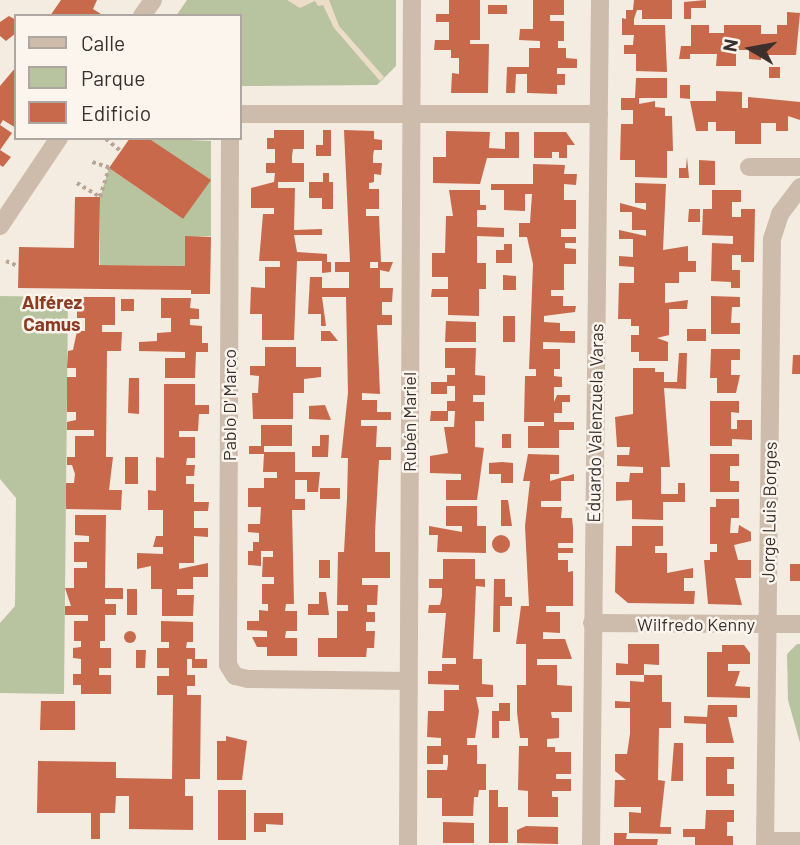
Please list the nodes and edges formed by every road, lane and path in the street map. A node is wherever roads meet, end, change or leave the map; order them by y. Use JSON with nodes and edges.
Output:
{"nodes":[{"id":1,"x":412,"y":0,"type":"edge"},
{"id":2,"x":600,"y":0,"type":"edge"},
{"id":3,"x":411,"y":113,"type":"junction"},
{"id":4,"x":242,"y":114,"type":"edge"},
{"id":5,"x":599,"y":114,"type":"junction"},
{"id":6,"x":58,"y":140,"type":"edge"},
{"id":7,"x":107,"y":140,"type":"edge"},
{"id":8,"x":230,"y":140,"type":"edge"},
{"id":9,"x":121,"y":150,"type":"dead end"},
{"id":10,"x":91,"y":162,"type":"dead end"},
{"id":11,"x":749,"y":167,"type":"dead end"},
{"id":12,"x":800,"y":167,"type":"edge"},
{"id":13,"x":77,"y":183,"type":"dead end"},
{"id":14,"x":800,"y":187,"type":"edge"},
{"id":15,"x":0,"y":226,"type":"edge"},
{"id":16,"x":6,"y":261,"type":"dead end"},
{"id":17,"x":18,"y":266,"type":"dead end"},
{"id":18,"x":592,"y":623,"type":"junction"},
{"id":19,"x":767,"y":624,"type":"junction"},
{"id":20,"x":800,"y":624,"type":"edge"},
{"id":21,"x":408,"y":681,"type":"junction"},
{"id":22,"x":800,"y":841,"type":"edge"},
{"id":23,"x":765,"y":843,"type":"edge"},
{"id":24,"x":408,"y":845,"type":"edge"},
{"id":25,"x":591,"y":845,"type":"edge"}],
"edges":[{"from":1,"to":3,"type":"street","name":"Rubén Mariel"},
{"from":2,"to":5,"type":"street","name":"Eduardo Valenzuela Varas"},
{"from":3,"to":4,"type":"street"},
{"from":3,"to":5,"type":"street"},
{"from":3,"to":21,"type":"street","name":"Rubén Mariel"},
{"from":5,"to":18,"type":"street","name":"Eduardo Valenzuela Varas"},
{"from":6,"to":15,"type":"street"},
{"from":7,"to":9,"type":"path"},
{"from":8,"to":21,"type":"street","name":"Pablo D' Marco"},
{"from":10,"to":13,"type":"path"},
{"from":11,"to":12,"type":"street"},
{"from":14,"to":19,"type":"street","name":"Jorge Luis Borges"},
{"from":16,"to":17,"type":"path"},
{"from":18,"to":19,"type":"street","name":"Wilfredo Kenny"},
{"from":18,"to":25,"type":"street","name":"Eduardo Valenzuela Varas"},
{"from":19,"to":20,"type":"street","name":"Wilfredo Kenny"},
{"from":19,"to":23,"type":"street","name":"Jorge Luis Borges"},
{"from":21,"to":24,"type":"street","name":"Rubén Mariel"},
{"from":22,"to":23,"type":"street"}]}
